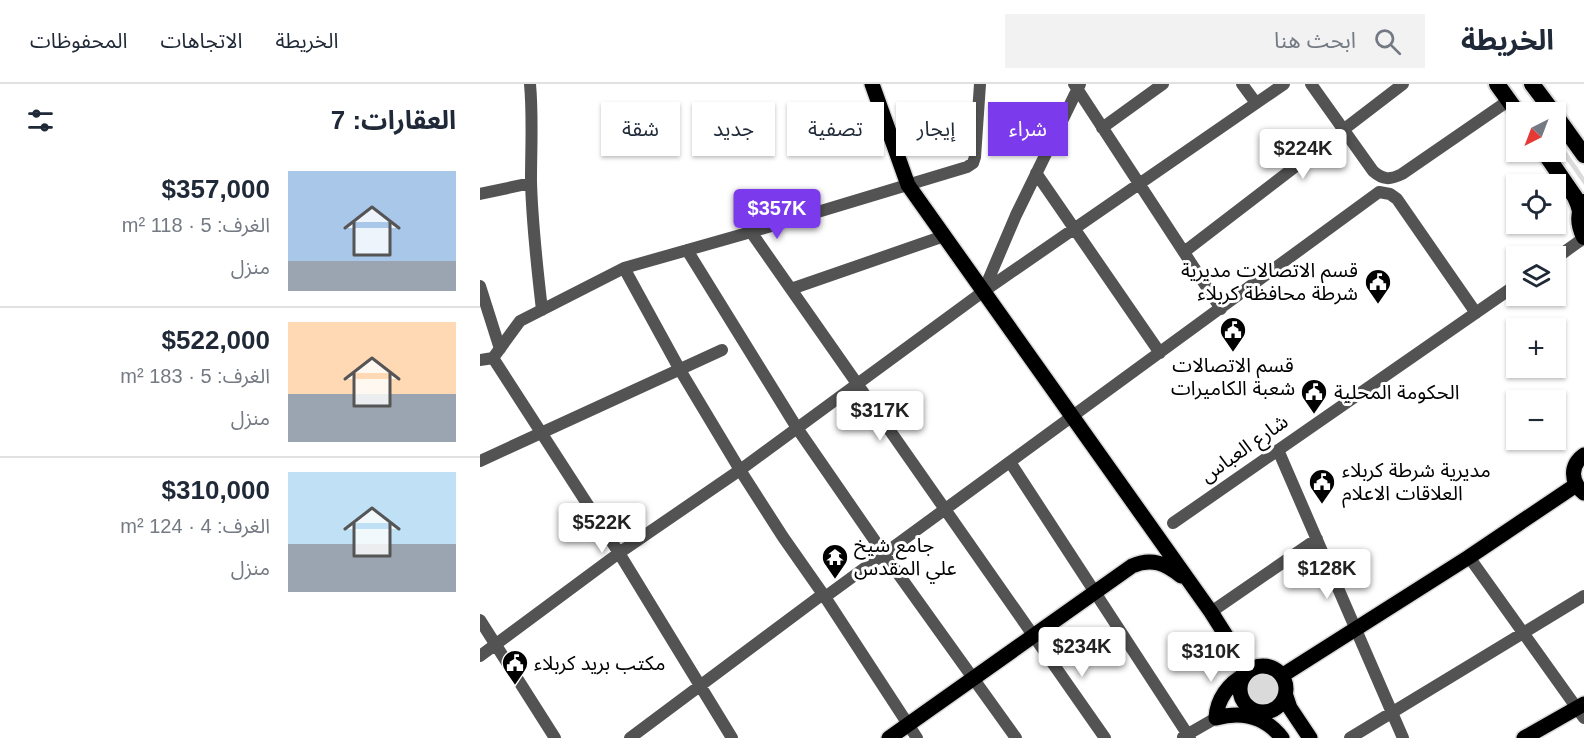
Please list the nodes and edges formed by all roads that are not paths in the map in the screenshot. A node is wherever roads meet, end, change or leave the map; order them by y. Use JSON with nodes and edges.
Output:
{"nodes":[{"id":1,"x":530,"y":84,"type":"edge"},
{"id":2,"x":872,"y":84,"type":"edge"},
{"id":3,"x":980,"y":84,"type":"edge"},
{"id":4,"x":1163,"y":84,"type":"edge"},
{"id":5,"x":1242,"y":84,"type":"edge"},
{"id":6,"x":1284,"y":84,"type":"edge"},
{"id":7,"x":1311,"y":84,"type":"edge"},
{"id":8,"x":1403,"y":84,"type":"edge"},
{"id":9,"x":1077,"y":86,"type":"edge"},
{"id":10,"x":1535,"y":88,"type":"edge"},
{"id":11,"x":1508,"y":96,"type":"edge"},
{"id":12,"x":1545,"y":102,"type":"edge"},
{"id":13,"x":1256,"y":103,"type":"junction"},
{"id":14,"x":1102,"y":128,"type":"junction"},
{"id":15,"x":1344,"y":129,"type":"junction"},
{"id":16,"x":1566,"y":131,"type":"edge"},
{"id":17,"x":1584,"y":156,"type":"edge"},
{"id":18,"x":1551,"y":162,"type":"edge"},
{"id":19,"x":1036,"y":173,"type":"junction"},
{"id":20,"x":531,"y":183,"type":"junction"},
{"id":21,"x":1139,"y":184,"type":"junction"},
{"id":22,"x":908,"y":185,"type":"junction"},
{"id":23,"x":480,"y":194,"type":"edge"},
{"id":24,"x":1582,"y":206,"type":"edge"},
{"id":25,"x":1074,"y":229,"type":"junction"},
{"id":26,"x":752,"y":232,"type":"junction"},
{"id":27,"x":944,"y":236,"type":"junction"},
{"id":28,"x":1584,"y":237,"type":"edge"},
{"id":29,"x":687,"y":250,"type":"junction"},
{"id":30,"x":1566,"y":250,"type":"edge"},
{"id":31,"x":1184,"y":252,"type":"junction"},
{"id":32,"x":624,"y":268,"type":"junction"},
{"id":33,"x":480,"y":286,"type":"edge"},
{"id":34,"x":791,"y":289,"type":"junction"},
{"id":35,"x":984,"y":291,"type":"junction"},
{"id":36,"x":1506,"y":292,"type":"edge"},
{"id":37,"x":1221,"y":309,"type":"junction"},
{"id":38,"x":542,"y":310,"type":"junction"},
{"id":39,"x":1476,"y":313,"type":"junction"},
{"id":40,"x":722,"y":350,"type":"dead end"},
{"id":41,"x":496,"y":353,"type":"junction"},
{"id":42,"x":1160,"y":353,"type":"junction"},
{"id":43,"x":480,"y":360,"type":"edge"},
{"id":44,"x":680,"y":369,"type":"junction"},
{"id":45,"x":858,"y":384,"type":"junction"},
{"id":46,"x":1072,"y":417,"type":"junction"},
{"id":47,"x":797,"y":428,"type":"junction"},
{"id":48,"x":541,"y":433,"type":"junction"},
{"id":49,"x":1278,"y":450,"type":"junction"},
{"id":50,"x":1584,"y":454,"type":"edge"},
{"id":51,"x":480,"y":460,"type":"edge"},
{"id":52,"x":1010,"y":462,"type":"junction"},
{"id":53,"x":740,"y":470,"type":"junction"},
{"id":54,"x":1580,"y":489,"type":"edge"},
{"id":55,"x":946,"y":509,"type":"junction"},
{"id":56,"x":1173,"y":523,"type":"dead end"},
{"id":57,"x":1317,"y":539,"type":"junction"},
{"id":58,"x":619,"y":553,"type":"junction"},
{"id":59,"x":884,"y":554,"type":"junction"},
{"id":60,"x":1469,"y":557,"type":"junction"},
{"id":61,"x":1194,"y":589,"type":"junction"},
{"id":62,"x":1095,"y":592,"type":"junction"},
{"id":63,"x":824,"y":596,"type":"junction"},
{"id":64,"x":1584,"y":596,"type":"edge"},
{"id":65,"x":1211,"y":612,"type":"junction"},
{"id":66,"x":480,"y":620,"type":"edge"},
{"id":67,"x":1356,"y":629,"type":"junction"},
{"id":68,"x":1523,"y":633,"type":"junction"},
{"id":69,"x":1034,"y":635,"type":"junction"},
{"id":70,"x":496,"y":644,"type":"junction"},
{"id":71,"x":480,"y":656,"type":"edge"},
{"id":72,"x":1245,"y":674,"type":"junction"},
{"id":73,"x":1282,"y":675,"type":"junction"},
{"id":74,"x":974,"y":678,"type":"junction"},
{"id":75,"x":700,"y":687,"type":"junction"},
{"id":76,"x":1286,"y":696,"type":"junction"},
{"id":77,"x":1582,"y":710,"type":"edge"},
{"id":78,"x":1392,"y":712,"type":"junction"},
{"id":79,"x":1216,"y":718,"type":"junction"},
{"id":80,"x":908,"y":725,"type":"junction"},
{"id":81,"x":1187,"y":737,"type":"edge"},
{"id":82,"x":555,"y":738,"type":"edge"},
{"id":83,"x":630,"y":738,"type":"edge"},
{"id":84,"x":732,"y":738,"type":"edge"},
{"id":85,"x":889,"y":738,"type":"edge"},
{"id":86,"x":917,"y":738,"type":"edge"},
{"id":87,"x":1016,"y":738,"type":"edge"},
{"id":88,"x":1105,"y":738,"type":"edge"},
{"id":89,"x":1282,"y":738,"type":"edge"},
{"id":90,"x":1310,"y":738,"type":"edge"},
{"id":91,"x":1350,"y":738,"type":"edge"},
{"id":92,"x":1403,"y":738,"type":"edge"},
{"id":93,"x":1524,"y":738,"type":"edge"}],
"edges":[{"from":1,"to":20,"type":"street"},
{"from":2,"to":22,"type":"main road"},
{"from":3,"to":22,"type":"street"},
{"from":4,"to":14,"type":"street"},
{"from":5,"to":13,"type":"street"},
{"from":6,"to":13,"type":"street"},
{"from":7,"to":15,"type":"street"},
{"from":8,"to":15,"type":"street"},
{"from":9,"to":14,"type":"street"},
{"from":9,"to":19,"type":"street"},
{"from":10,"to":11,"type":"highway"},
{"from":10,"to":12,"type":"highway"},
{"from":11,"to":15,"type":"street"},
{"from":13,"to":21,"type":"street"},
{"from":14,"to":21,"type":"street"},
{"from":15,"to":31,"type":"street"},
{"from":16,"to":17,"type":"highway"},
{"from":18,"to":24,"type":"highway"},
{"from":19,"to":25,"type":"street"},
{"from":19,"to":35,"type":"street"},
{"from":20,"to":23,"type":"street"},
{"from":20,"to":38,"type":"street"},
{"from":21,"to":25,"type":"street"},
{"from":21,"to":31,"type":"street"},
{"from":22,"to":26,"type":"street"},
{"from":22,"to":27,"type":"main road"},
{"from":24,"to":28,"type":"highway"},
{"from":25,"to":35,"type":"street"},
{"from":25,"to":42,"type":"street"},
{"from":26,"to":29,"type":"street"},
{"from":26,"to":34,"type":"street"},
{"from":27,"to":34,"type":"street"},
{"from":27,"to":35,"type":"main road"},
{"from":28,"to":30,"type":"street"},
{"from":29,"to":32,"type":"street"},
{"from":29,"to":47,"type":"street"},
{"from":31,"to":37,"type":"street"},
{"from":32,"to":38,"type":"street"},
{"from":32,"to":44,"type":"street"},
{"from":33,"to":41,"type":"street"},
{"from":34,"to":45,"type":"street"},
{"from":35,"to":45,"type":"street"},
{"from":35,"to":46,"type":"main road"},
{"from":36,"to":39,"type":"street","name":"شارع العباس"},
{"from":37,"to":39,"type":"street"},
{"from":37,"to":42,"type":"street"},
{"from":38,"to":41,"type":"street"},
{"from":39,"to":49,"type":"street","name":"شارع العباس"},
{"from":40,"to":44,"type":"street"},
{"from":41,"to":43,"type":"street"},
{"from":41,"to":48,"type":"street"},
{"from":42,"to":46,"type":"street"},
{"from":44,"to":48,"type":"street"},
{"from":44,"to":53,"type":"street"},
{"from":45,"to":47,"type":"street"},
{"from":45,"to":55,"type":"street"},
{"from":46,"to":52,"type":"street"},
{"from":46,"to":61,"type":"main road"},
{"from":47,"to":53,"type":"street"},
{"from":47,"to":59,"type":"street"},
{"from":48,"to":51,"type":"street"},
{"from":48,"to":58,"type":"street"},
{"from":49,"to":56,"type":"street","name":"شارع العباس"},
{"from":49,"to":57,"type":"street"},
{"from":50,"to":54,"type":"main road"},
{"from":52,"to":55,"type":"street"},
{"from":52,"to":62,"type":"street"},
{"from":53,"to":58,"type":"street"},
{"from":53,"to":63,"type":"street"},
{"from":54,"to":60,"type":"main road"},
{"from":55,"to":59,"type":"street"},
{"from":55,"to":69,"type":"street"},
{"from":57,"to":65,"type":"street"},
{"from":57,"to":67,"type":"street"},
{"from":58,"to":70,"type":"street"},
{"from":58,"to":75,"type":"street"},
{"from":59,"to":63,"type":"street"},
{"from":59,"to":74,"type":"street"},
{"from":60,"to":67,"type":"main road"},
{"from":60,"to":68,"type":"street"},
{"from":61,"to":62,"type":"main road"},
{"from":61,"to":65,"type":"main road"},
{"from":62,"to":69,"type":"main road"},
{"from":62,"to":81,"type":"street"},
{"from":63,"to":75,"type":"street"},
{"from":63,"to":80,"type":"street"},
{"from":64,"to":68,"type":"street"},
{"from":65,"to":72,"type":"main road"},
{"from":66,"to":70,"type":"street"},
{"from":67,"to":73,"type":"main road"},
{"from":67,"to":78,"type":"street"},
{"from":68,"to":77,"type":"street"},
{"from":68,"to":78,"type":"street"},
{"from":69,"to":74,"type":"main road"},
{"from":69,"to":88,"type":"street"},
{"from":70,"to":71,"type":"street"},
{"from":70,"to":82,"type":"street"},
{"from":72,"to":73,"type":"main road"},
{"from":72,"to":76,"type":"main road"},
{"from":72,"to":79,"type":"main road"},
{"from":73,"to":76,"type":"main road"},
{"from":74,"to":80,"type":"main road"},
{"from":74,"to":87,"type":"street"},
{"from":75,"to":83,"type":"street"},
{"from":75,"to":84,"type":"street"},
{"from":76,"to":90,"type":"main road"},
{"from":77,"to":93,"type":"main road"},
{"from":78,"to":91,"type":"street"},
{"from":78,"to":92,"type":"street"},
{"from":79,"to":81,"type":"street"},
{"from":79,"to":89,"type":"main road"},
{"from":80,"to":85,"type":"main road"},
{"from":80,"to":86,"type":"street"}]}
